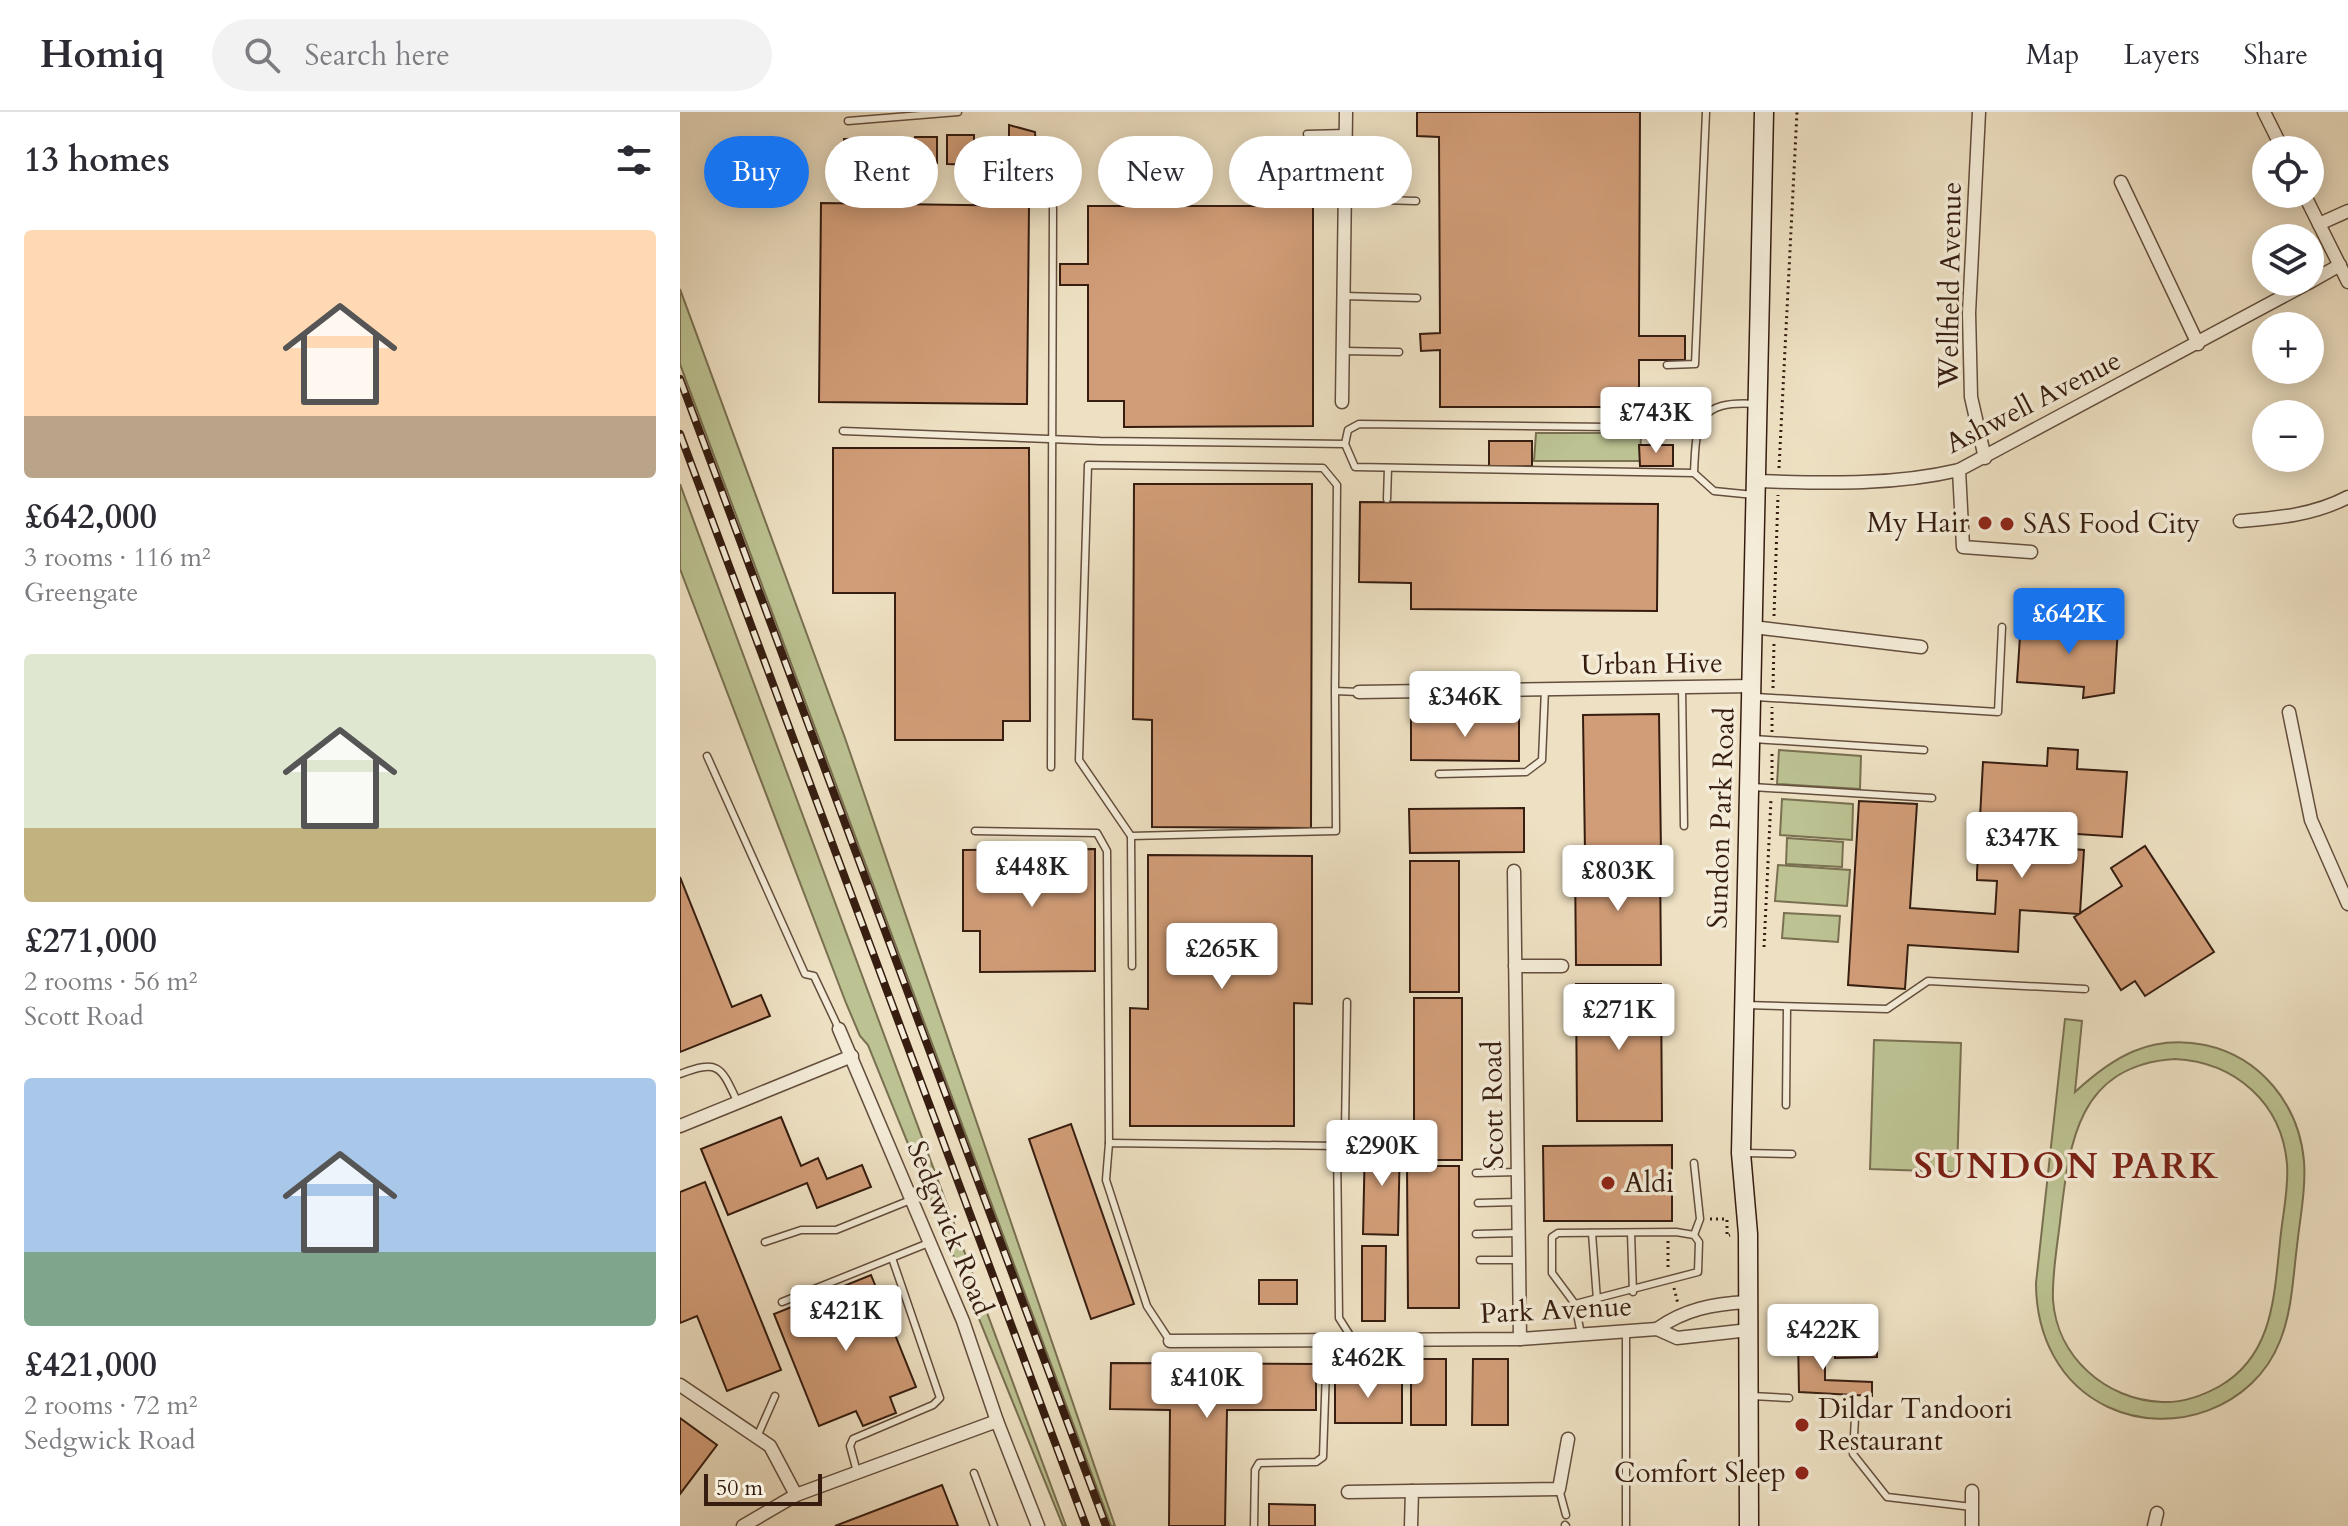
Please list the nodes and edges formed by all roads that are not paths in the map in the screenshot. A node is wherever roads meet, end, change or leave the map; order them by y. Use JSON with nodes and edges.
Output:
{"nodes":[{"id":1,"x":958,"y":112,"type":"edge"},
{"id":2,"x":1346,"y":112,"type":"edge"},
{"id":3,"x":1706,"y":112,"type":"edge"},
{"id":4,"x":1764,"y":112,"type":"edge"},
{"id":5,"x":1979,"y":112,"type":"edge"},
{"id":6,"x":2264,"y":112,"type":"edge"},
{"id":7,"x":848,"y":121,"type":"dead end"},
{"id":8,"x":1307,"y":134,"type":"dead end"},
{"id":9,"x":1320,"y":136,"type":"edge"},
{"id":10,"x":1346,"y":136,"type":"edge"},
{"id":11,"x":2276,"y":136,"type":"edge"},
{"id":12,"x":2121,"y":182,"type":"dead end"},
{"id":13,"x":1412,"y":201,"type":"edge"},
{"id":14,"x":1416,"y":201,"type":"dead end"},
{"id":15,"x":1053,"y":208,"type":"dead end"},
{"id":16,"x":1345,"y":208,"type":"edge"},
{"id":17,"x":2311,"y":208,"type":"edge"},
{"id":18,"x":2348,"y":211,"type":"edge"},
{"id":19,"x":2319,"y":224,"type":"joint"},
{"id":20,"x":2324,"y":234,"type":"edge"},
{"id":21,"x":2340,"y":265,"type":"junction"},
{"id":22,"x":2324,"y":274,"type":"edge"},
{"id":23,"x":2348,"y":282,"type":"edge"},
{"id":24,"x":1344,"y":296,"type":"junction"},
{"id":25,"x":2285,"y":296,"type":"edge"},
{"id":26,"x":1417,"y":298,"type":"dead end"},
{"id":27,"x":2198,"y":344,"type":"junction"},
{"id":28,"x":1343,"y":351,"type":"junction"},
{"id":29,"x":1399,"y":352,"type":"dead end"},
{"id":30,"x":1667,"y":365,"type":"dead end"},
{"id":31,"x":1342,"y":402,"type":"dead end"},
{"id":32,"x":1756,"y":404,"type":"junction"},
{"id":33,"x":1696,"y":428,"type":"junction"},
{"id":34,"x":843,"y":431,"type":"dead end"},
{"id":35,"x":1052,"y":439,"type":"junction"},
{"id":36,"x":1345,"y":444,"type":"junction"},
{"id":37,"x":1985,"y":458,"type":"junction"},
{"id":38,"x":1388,"y":468,"type":"junction"},
{"id":39,"x":1959,"y":470,"type":"junction"},
{"id":40,"x":1694,"y":473,"type":"junction"},
{"id":41,"x":1755,"y":488,"type":"junction"},
{"id":42,"x":2348,"y":497,"type":"edge"},
{"id":43,"x":1387,"y":499,"type":"dead end"},
{"id":44,"x":2240,"y":521,"type":"dead end"},
{"id":45,"x":2031,"y":552,"type":"dead end"},
{"id":46,"x":1753,"y":627,"type":"junction"},
{"id":47,"x":2002,"y":627,"type":"dead end"},
{"id":48,"x":1921,"y":647,"type":"dead end"},
{"id":49,"x":1682,"y":687,"type":"junction"},
{"id":50,"x":1545,"y":689,"type":"junction"},
{"id":51,"x":1335,"y":691,"type":"junction"},
{"id":52,"x":1753,"y":691,"type":"junction"},
{"id":53,"x":1359,"y":692,"type":"joint"},
{"id":54,"x":2289,"y":712,"type":"dead end"},
{"id":55,"x":1750,"y":739,"type":"junction"},
{"id":56,"x":1924,"y":750,"type":"dead end"},
{"id":57,"x":707,"y":756,"type":"dead end"},
{"id":58,"x":1051,"y":767,"type":"dead end"},
{"id":59,"x":1439,"y":774,"type":"dead end"},
{"id":60,"x":1748,"y":786,"type":"junction"},
{"id":61,"x":1932,"y":798,"type":"dead end"},
{"id":62,"x":1684,"y":826,"type":"dead end"},
{"id":63,"x":975,"y":831,"type":"dead end"},
{"id":64,"x":1131,"y":836,"type":"junction"},
{"id":65,"x":1514,"y":871,"type":"dead end"},
{"id":66,"x":2348,"y":904,"type":"edge"},
{"id":67,"x":1132,"y":966,"type":"dead end"},
{"id":68,"x":1515,"y":966,"type":"junction"},
{"id":69,"x":1562,"y":966,"type":"dead end"},
{"id":70,"x":2085,"y":989,"type":"dead end"},
{"id":71,"x":1347,"y":1002,"type":"dead end"},
{"id":72,"x":1744,"y":1005,"type":"junction"},
{"id":73,"x":1787,"y":1007,"type":"junction"},
{"id":74,"x":839,"y":1029,"type":"joint"},
{"id":75,"x":852,"y":1056,"type":"junction"},
{"id":76,"x":680,"y":1074,"type":"edge"},
{"id":77,"x":738,"y":1103,"type":"junction"},
{"id":78,"x":1786,"y":1105,"type":"dead end"},
{"id":79,"x":680,"y":1126,"type":"edge"},
{"id":80,"x":1109,"y":1143,"type":"junction"},
{"id":81,"x":1337,"y":1146,"type":"junction"},
{"id":82,"x":1741,"y":1153,"type":"junction"},
{"id":83,"x":1792,"y":1154,"type":"dead end"},
{"id":84,"x":1694,"y":1163,"type":"dead end"},
{"id":85,"x":1518,"y":1172,"type":"junction"},
{"id":86,"x":1476,"y":1173,"type":"dead end"},
{"id":87,"x":913,"y":1199,"type":"junction"},
{"id":88,"x":1518,"y":1202,"type":"junction"},
{"id":89,"x":1478,"y":1203,"type":"dead end"},
{"id":90,"x":1518,"y":1233,"type":"junction"},
{"id":91,"x":1592,"y":1233,"type":"junction"},
{"id":92,"x":1631,"y":1233,"type":"junction"},
{"id":93,"x":1476,"y":1234,"type":"dead end"},
{"id":94,"x":1694,"y":1235,"type":"junction"},
{"id":95,"x":765,"y":1242,"type":"dead end"},
{"id":96,"x":931,"y":1242,"type":"junction"},
{"id":97,"x":892,"y":1258,"type":"junction"},
{"id":98,"x":1480,"y":1260,"type":"dead end"},
{"id":99,"x":1519,"y":1260,"type":"junction"},
{"id":100,"x":1633,"y":1292,"type":"junction"},
{"id":101,"x":1597,"y":1300,"type":"junction"},
{"id":102,"x":782,"y":1302,"type":"dead end"},
{"id":103,"x":1747,"y":1302,"type":"junction"},
{"id":104,"x":1575,"y":1304,"type":"junction"},
{"id":105,"x":1657,"y":1329,"type":"junction"},
{"id":106,"x":1626,"y":1330,"type":"junction"},
{"id":107,"x":1749,"y":1330,"type":"junction"},
{"id":108,"x":1581,"y":1334,"type":"junction"},
{"id":109,"x":1520,"y":1339,"type":"junction"},
{"id":110,"x":1327,"y":1340,"type":"junction"},
{"id":111,"x":1353,"y":1340,"type":"junction"},
{"id":112,"x":1170,"y":1341,"type":"joint"},
{"id":113,"x":680,"y":1385,"type":"edge"},
{"id":114,"x":775,"y":1396,"type":"dead end"},
{"id":115,"x":1748,"y":1396,"type":"junction"},
{"id":116,"x":1789,"y":1398,"type":"dead end"},
{"id":117,"x":1855,"y":1418,"type":"dead end"},
{"id":118,"x":997,"y":1421,"type":"junction"},
{"id":119,"x":757,"y":1437,"type":"junction"},
{"id":120,"x":1568,"y":1439,"type":"dead end"},
{"id":121,"x":974,"y":1473,"type":"dead end"},
{"id":122,"x":858,"y":1475,"type":"junction"},
{"id":123,"x":1559,"y":1489,"type":"junction"},
{"id":124,"x":1412,"y":1491,"type":"junction"},
{"id":125,"x":1972,"y":1491,"type":"dead end"},
{"id":126,"x":1348,"y":1492,"type":"dead end"},
{"id":127,"x":796,"y":1495,"type":"junction"},
{"id":128,"x":1972,"y":1507,"type":"junction"},
{"id":129,"x":1566,"y":1515,"type":"dead end"},
{"id":130,"x":743,"y":1526,"type":"edge"},
{"id":131,"x":994,"y":1526,"type":"edge"},
{"id":132,"x":1038,"y":1526,"type":"edge"},
{"id":133,"x":1254,"y":1526,"type":"edge"},
{"id":134,"x":1411,"y":1526,"type":"edge"},
{"id":135,"x":1626,"y":1526,"type":"edge"},
{"id":136,"x":1749,"y":1526,"type":"edge"},
{"id":137,"x":1972,"y":1526,"type":"edge"}],
"edges":[{"from":1,"to":7,"type":"lane"},
{"from":2,"to":10,"type":"street"},
{"from":3,"to":30,"type":"lane"},
{"from":4,"to":32,"type":"street","name":"Sundon Park Road"},
{"from":5,"to":37,"type":"street","name":"Wellfield Avenue"},
{"from":6,"to":11,"type":"street"},
{"from":8,"to":9,"type":"lane"},
{"from":12,"to":27,"type":"street"},
{"from":13,"to":14,"type":"lane"},
{"from":15,"to":35,"type":"lane"},
{"from":16,"to":24,"type":"street"},
{"from":17,"to":19,"type":"street"},
{"from":18,"to":19,"type":"street"},
{"from":20,"to":21,"type":"street"},
{"from":21,"to":22,"type":"street","name":"Ashwell Avenue"},
{"from":21,"to":23,"type":"street"},
{"from":24,"to":26,"type":"lane"},
{"from":24,"to":28,"type":"street"},
{"from":25,"to":27,"type":"street","name":"Ashwell Avenue"},
{"from":27,"to":37,"type":"street","name":"Ashwell Avenue"},
{"from":28,"to":29,"type":"lane"},
{"from":28,"to":31,"type":"street"},
{"from":32,"to":33,"type":"lane"},
{"from":32,"to":41,"type":"street","name":"Sundon Park Road"},
{"from":33,"to":36,"type":"lane"},
{"from":33,"to":40,"type":"lane"},
{"from":34,"to":35,"type":"lane"},
{"from":35,"to":36,"type":"lane"},
{"from":35,"to":58,"type":"lane"},
{"from":36,"to":38,"type":"lane"},
{"from":37,"to":39,"type":"street","name":"Ashwell Avenue"},
{"from":38,"to":40,"type":"lane"},
{"from":38,"to":43,"type":"lane"},
{"from":39,"to":41,"type":"street","name":"Ashwell Avenue"},
{"from":39,"to":45,"type":"street"},
{"from":40,"to":41,"type":"lane"},
{"from":41,"to":46,"type":"street","name":"Sundon Park Road"},
{"from":42,"to":44,"type":"street"},
{"from":46,"to":48,"type":"street"},
{"from":46,"to":52,"type":"street","name":"Sundon Park Road"},
{"from":47,"to":52,"type":"lane"},
{"from":49,"to":50,"type":"street","name":"Urban Hive"},
{"from":49,"to":52,"type":"street","name":"Urban Hive"},
{"from":49,"to":62,"type":"lane"},
{"from":50,"to":53,"type":"street","name":"Urban Hive"},
{"from":50,"to":59,"type":"lane"},
{"from":51,"to":53,"type":"lane"},
{"from":51,"to":64,"type":"lane"},
{"from":51,"to":64,"type":"lane"},
{"from":52,"to":55,"type":"street","name":"Sundon Park Road"},
{"from":54,"to":66,"type":"street"},
{"from":55,"to":56,"type":"lane"},
{"from":55,"to":60,"type":"street","name":"Sundon Park Road"},
{"from":57,"to":74,"type":"lane"},
{"from":60,"to":61,"type":"lane"},
{"from":60,"to":72,"type":"street","name":"Sundon Park Road"},
{"from":63,"to":80,"type":"lane"},
{"from":64,"to":67,"type":"lane"},
{"from":65,"to":68,"type":"street","name":"Scott Road"},
{"from":68,"to":69,"type":"street"},
{"from":68,"to":85,"type":"street","name":"Scott Road"},
{"from":70,"to":73,"type":"lane"},
{"from":71,"to":81,"type":"lane"},
{"from":72,"to":73,"type":"lane"},
{"from":72,"to":82,"type":"street","name":"Sundon Park Road"},
{"from":73,"to":78,"type":"lane"},
{"from":74,"to":75,"type":"street","name":"Sedgwick Road"},
{"from":75,"to":77,"type":"street"},
{"from":75,"to":87,"type":"street","name":"Sedgwick Road"},
{"from":76,"to":77,"type":"lane"},
{"from":77,"to":79,"type":"street"},
{"from":80,"to":81,"type":"lane"},
{"from":80,"to":112,"type":"lane"},
{"from":81,"to":111,"type":"lane"},
{"from":82,"to":83,"type":"lane"},
{"from":82,"to":103,"type":"street","name":"Sundon Park Road"},
{"from":84,"to":94,"type":"lane"},
{"from":85,"to":86,"type":"lane"},
{"from":85,"to":88,"type":"street","name":"Scott Road"},
{"from":87,"to":95,"type":"lane"},
{"from":87,"to":96,"type":"street","name":"Sedgwick Road"},
{"from":88,"to":89,"type":"lane"},
{"from":88,"to":90,"type":"street","name":"Scott Road"},
{"from":90,"to":93,"type":"lane"},
{"from":90,"to":99,"type":"street","name":"Scott Road"},
{"from":91,"to":92,"type":"lane"},
{"from":91,"to":101,"type":"lane"},
{"from":91,"to":104,"type":"lane"},
{"from":92,"to":94,"type":"lane"},
{"from":92,"to":100,"type":"lane"},
{"from":94,"to":100,"type":"lane"},
{"from":96,"to":97,"type":"lane"},
{"from":96,"to":118,"type":"street","name":"Sedgwick Road"},
{"from":97,"to":102,"type":"lane"},
{"from":97,"to":122,"type":"lane"},
{"from":98,"to":99,"type":"lane"},
{"from":99,"to":109,"type":"street","name":"Scott Road"},
{"from":100,"to":101,"type":"lane"},
{"from":101,"to":104,"type":"lane"},
{"from":103,"to":105,"type":"street","name":"Park Avenue"},
{"from":103,"to":107,"type":"street","name":"Sundon Park Road"},
{"from":104,"to":108,"type":"lane"},
{"from":105,"to":106,"type":"street","name":"Park Avenue"},
{"from":105,"to":107,"type":"street","name":"Park Avenue"},
{"from":106,"to":108,"type":"street","name":"Park Avenue"},
{"from":106,"to":135,"type":"lane"},
{"from":107,"to":115,"type":"street","name":"Sundon Park Road"},
{"from":108,"to":109,"type":"street","name":"Park Avenue"},
{"from":109,"to":111,"type":"street","name":"Park Avenue"},
{"from":110,"to":111,"type":"street","name":"Park Avenue"},
{"from":110,"to":112,"type":"street","name":"Park Avenue"},
{"from":110,"to":133,"type":"lane"},
{"from":113,"to":119,"type":"street"},
{"from":114,"to":119,"type":"lane"},
{"from":115,"to":116,"type":"lane"},
{"from":115,"to":136,"type":"street","name":"Sundon Park Road"},
{"from":117,"to":128,"type":"lane"},
{"from":118,"to":122,"type":"street"},
{"from":118,"to":132,"type":"street","name":"Sedgwick Road"},
{"from":119,"to":127,"type":"street"},
{"from":120,"to":123,"type":"street"},
{"from":121,"to":131,"type":"lane"},
{"from":122,"to":127,"type":"street"},
{"from":123,"to":124,"type":"street"},
{"from":123,"to":129,"type":"lane"},
{"from":124,"to":126,"type":"street"},
{"from":124,"to":134,"type":"street"},
{"from":125,"to":128,"type":"street"},
{"from":127,"to":130,"type":"street"},
{"from":128,"to":137,"type":"street"}]}
